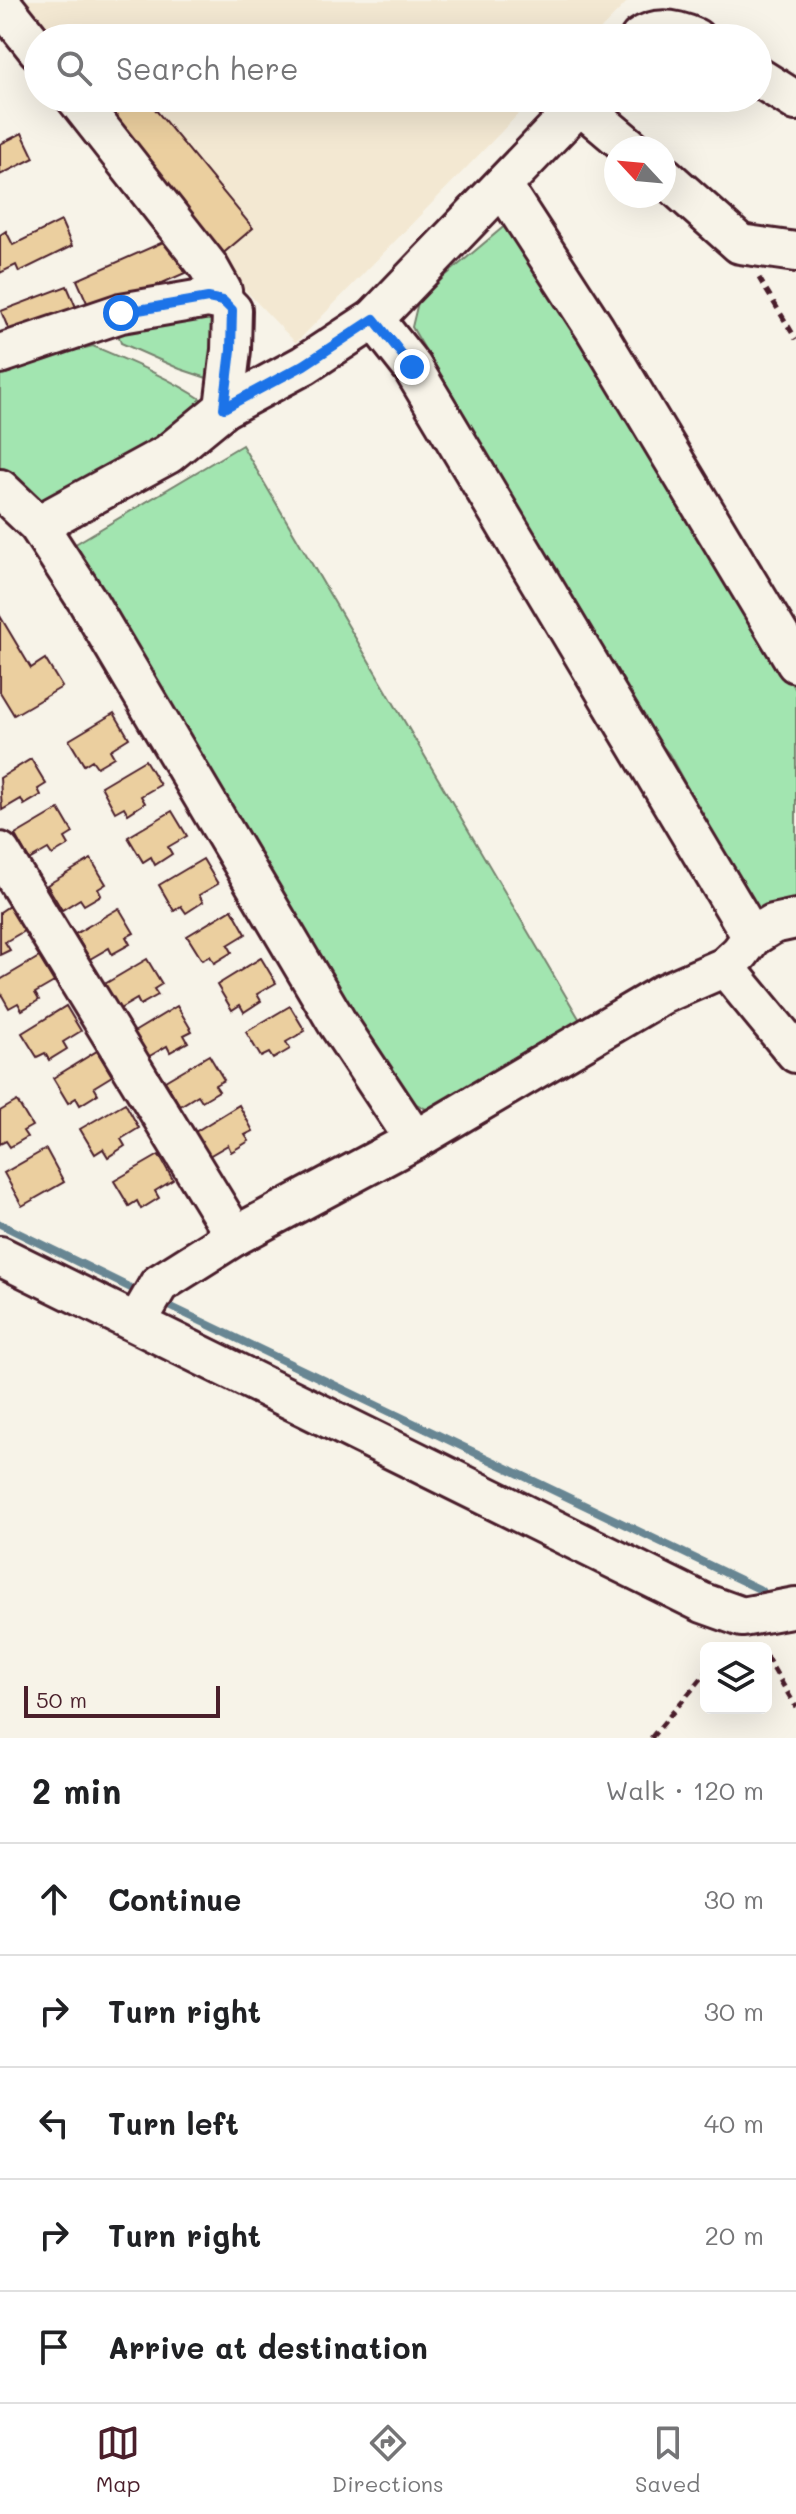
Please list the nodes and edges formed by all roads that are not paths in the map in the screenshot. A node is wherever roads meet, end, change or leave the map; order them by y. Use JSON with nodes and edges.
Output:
{"nodes":[{"id":1,"x":0,"y":2,"type":"edge"},
{"id":2,"x":24,"y":32,"type":"edge"},
{"id":3,"x":772,"y":86,"type":"edge"},
{"id":4,"x":796,"y":101,"type":"edge"},
{"id":5,"x":87,"y":112,"type":"edge"},
{"id":6,"x":573,"y":112,"type":"edge"},
{"id":7,"x":594,"y":112,"type":"edge"},
{"id":8,"x":619,"y":136,"type":"edge"},
{"id":9,"x":503,"y":187,"type":"junction"},
{"id":10,"x":676,"y":187,"type":"edge"},
{"id":11,"x":796,"y":252,"type":"edge"},
{"id":12,"x":223,"y":301,"type":"junction"},
{"id":13,"x":374,"y":319,"type":"junction"},
{"id":14,"x":0,"y":354,"type":"edge"},
{"id":15,"x":224,"y":408,"type":"junction"},
{"id":16,"x":0,"y":489,"type":"edge"},
{"id":17,"x":38,"y":525,"type":"junction"},
{"id":18,"x":796,"y":663,"type":"edge"},
{"id":19,"x":0,"y":852,"type":"edge"},
{"id":20,"x":796,"y":919,"type":"edge"},
{"id":21,"x":752,"y":937,"type":"junction"},
{"id":22,"x":725,"y":967,"type":"junction"},
{"id":23,"x":796,"y":1053,"type":"edge"},
{"id":24,"x":415,"y":1140,"type":"junction"},
{"id":25,"x":235,"y":1236,"type":"junction"},
{"id":26,"x":0,"y":1256,"type":"edge"},
{"id":27,"x":146,"y":1306,"type":"junction"},
{"id":28,"x":779,"y":1610,"type":"edge"}],
"edges":[{"from":1,"to":2,"type":"street"},
{"from":3,"to":4,"type":"street"},
{"from":5,"to":12,"type":"street"},
{"from":6,"to":9,"type":"street"},
{"from":7,"to":8,"type":"street"},
{"from":9,"to":13,"type":"street"},
{"from":9,"to":18,"type":"street"},
{"from":10,"to":11,"type":"street"},
{"from":12,"to":14,"type":"street"},
{"from":12,"to":15,"type":"street"},
{"from":13,"to":15,"type":"street"},
{"from":13,"to":21,"type":"street"},
{"from":15,"to":17,"type":"street"},
{"from":16,"to":17,"type":"street"},
{"from":17,"to":24,"type":"street"},
{"from":19,"to":25,"type":"street"},
{"from":20,"to":21,"type":"street"},
{"from":21,"to":22,"type":"street"},
{"from":22,"to":23,"type":"street"},
{"from":22,"to":24,"type":"street"},
{"from":24,"to":25,"type":"street"},
{"from":25,"to":27,"type":"street"},
{"from":26,"to":27,"type":"street"},
{"from":27,"to":28,"type":"street"}]}
